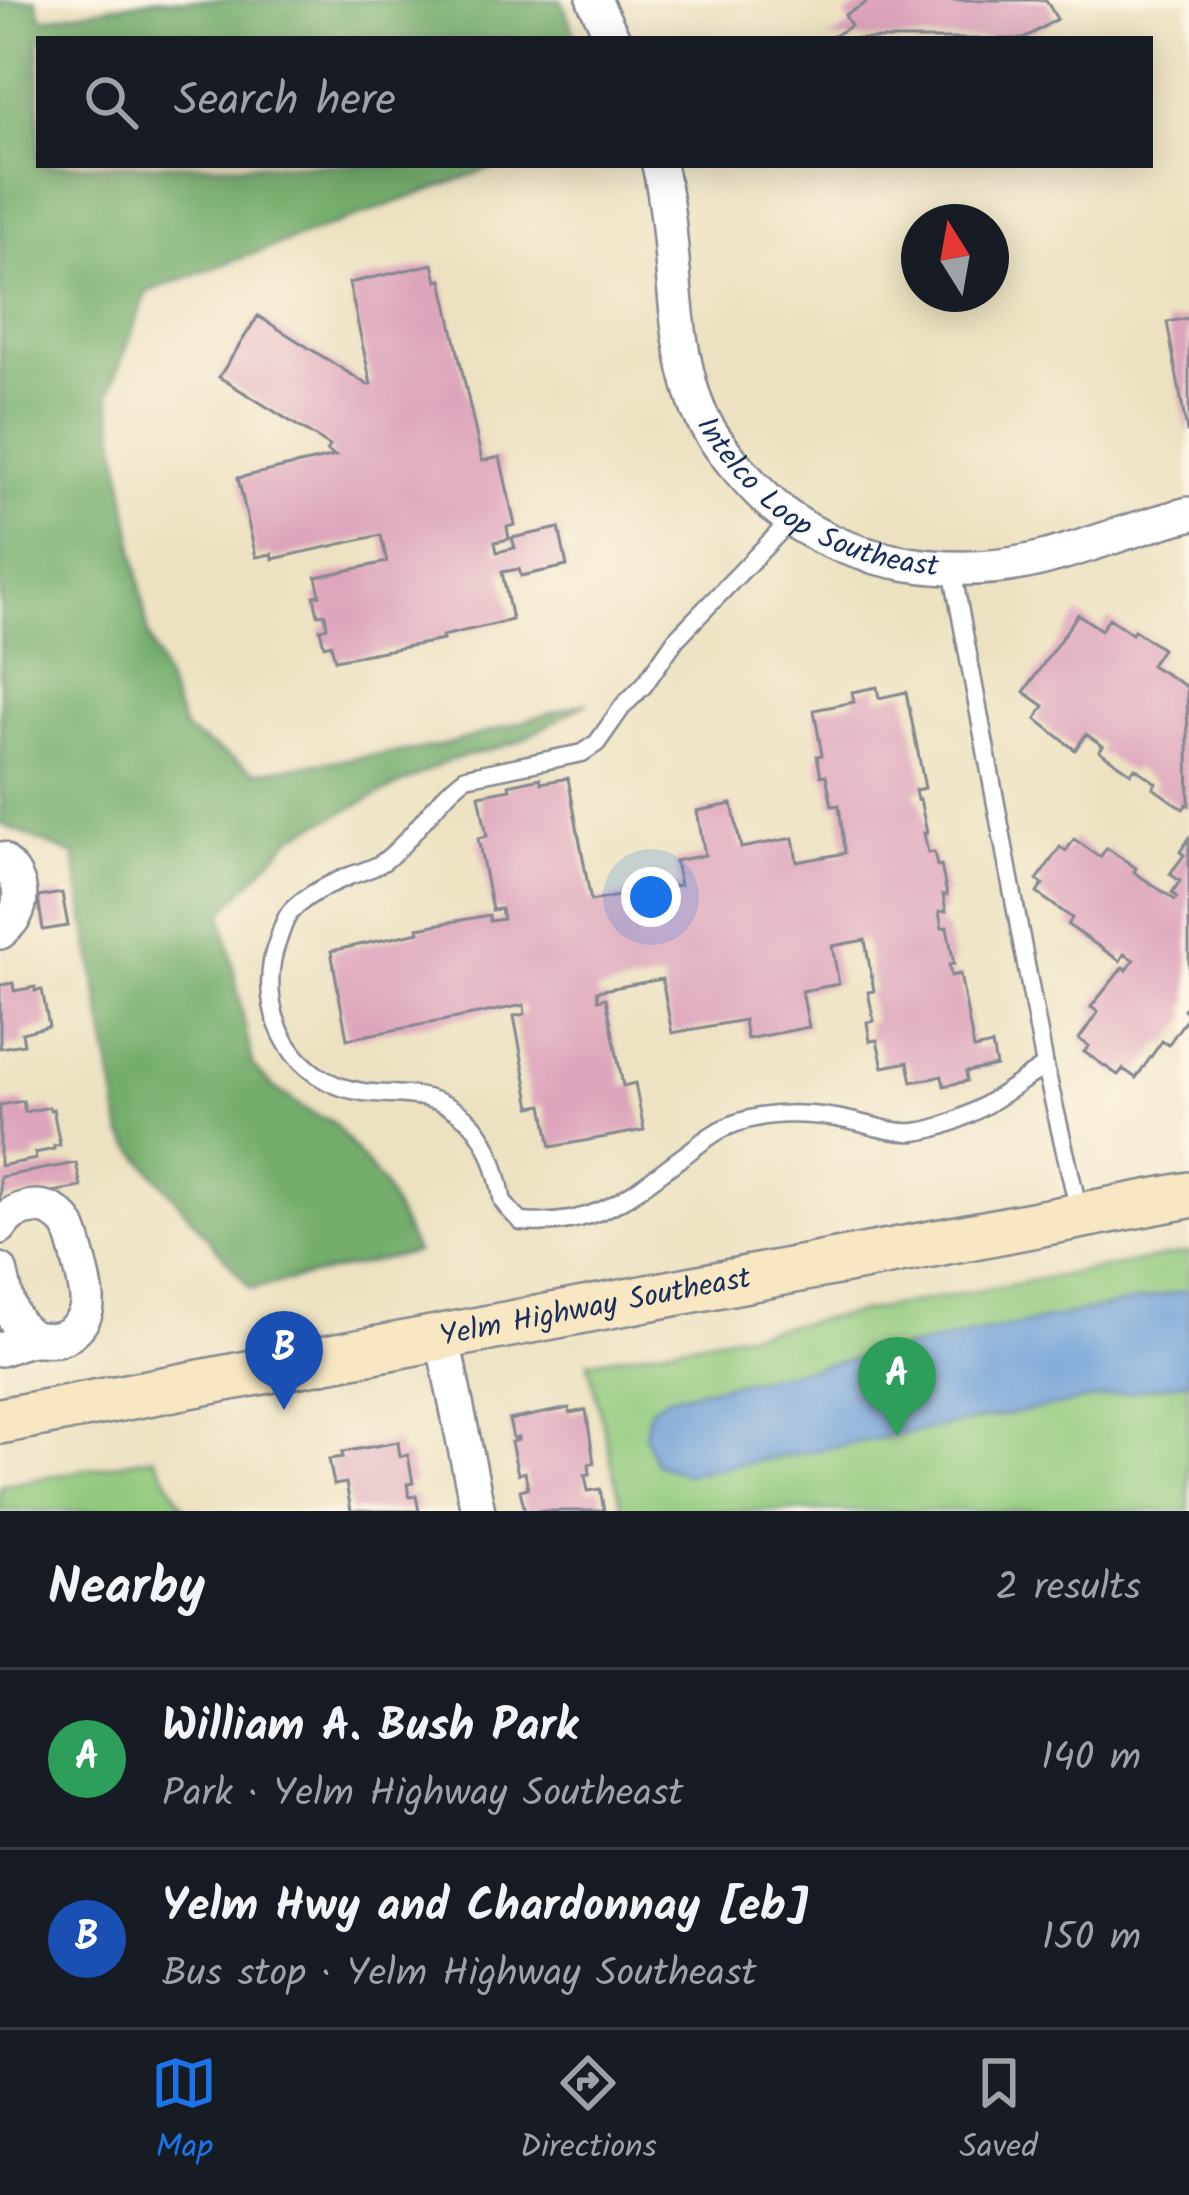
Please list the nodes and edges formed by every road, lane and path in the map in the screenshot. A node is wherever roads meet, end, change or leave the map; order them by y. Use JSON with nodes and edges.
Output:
{"nodes":[{"id":1,"x":594,"y":0,"type":"edge"},
{"id":2,"x":612,"y":36,"type":"edge"},
{"id":3,"x":659,"y":168,"type":"edge"},
{"id":4,"x":1189,"y":514,"type":"edge"},
{"id":5,"x":792,"y":519,"type":"junction"},
{"id":6,"x":952,"y":569,"type":"junction"},
{"id":7,"x":0,"y":860,"type":"edge"},
{"id":8,"x":0,"y":932,"type":"edge"},
{"id":9,"x":1045,"y":1066,"type":"junction"},
{"id":10,"x":1189,"y":1196,"type":"edge"},
{"id":11,"x":1080,"y":1216,"type":"junction"},
{"id":12,"x":0,"y":1227,"type":"edge"},
{"id":13,"x":0,"y":1270,"type":"edge"},
{"id":14,"x":442,"y":1335,"type":"junction"},
{"id":15,"x":34,"y":1338,"type":"junction"},
{"id":16,"x":0,"y":1349,"type":"edge"},
{"id":17,"x":0,"y":1421,"type":"edge"},
{"id":18,"x":478,"y":1511,"type":"edge"}],
"edges":[{"from":1,"to":2,"type":"street"},
{"from":3,"to":5,"type":"street","name":"Intelco Loop Southeast"},
{"from":4,"to":6,"type":"street","name":"Intelco Loop Southeast"},
{"from":5,"to":6,"type":"street","name":"Intelco Loop Southeast"},
{"from":5,"to":9,"type":"lane"},
{"from":6,"to":9,"type":"lane"},
{"from":7,"to":8,"type":"street"},
{"from":9,"to":11,"type":"lane"},
{"from":10,"to":11,"type":"main road","name":"Yelm Highway Southeast"},
{"from":11,"to":14,"type":"main road","name":"Yelm Highway Southeast"},
{"from":12,"to":15,"type":"street"},
{"from":13,"to":15,"type":"street"},
{"from":14,"to":17,"type":"main road","name":"Yelm Highway Southeast"},
{"from":14,"to":18,"type":"street"},
{"from":15,"to":16,"type":"street"}]}
